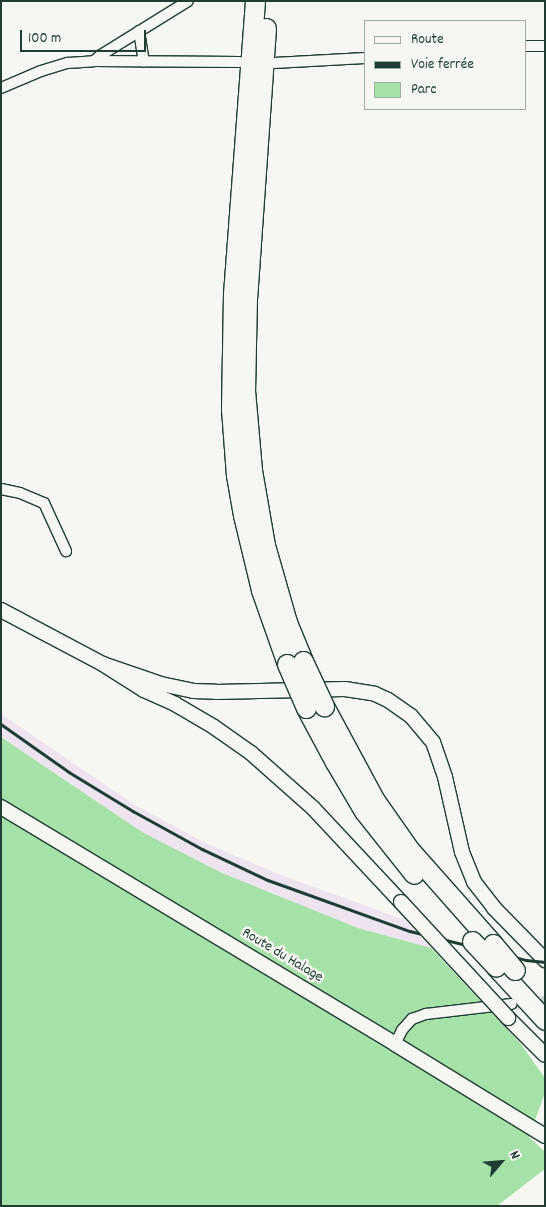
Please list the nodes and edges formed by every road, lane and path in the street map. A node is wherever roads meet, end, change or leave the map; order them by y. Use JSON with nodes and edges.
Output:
{"nodes":[{"id":1,"x":188,"y":1,"type":"edge"},
{"id":2,"x":255,"y":1,"type":"edge"},
{"id":3,"x":268,"y":1,"type":"edge"},
{"id":4,"x":139,"y":31,"type":"junction"},
{"id":5,"x":526,"y":46,"type":"edge"},
{"id":6,"x":545,"y":46,"type":"edge"},
{"id":7,"x":364,"y":58,"type":"edge"},
{"id":8,"x":94,"y":60,"type":"junction"},
{"id":9,"x":144,"y":62,"type":"junction"},
{"id":10,"x":240,"y":62,"type":"dead end"},
{"id":11,"x":274,"y":63,"type":"dead end"},
{"id":12,"x":1,"y":88,"type":"edge"},
{"id":13,"x":1,"y":489,"type":"edge"},
{"id":14,"x":66,"y":551,"type":"dead end"},
{"id":15,"x":1,"y":610,"type":"edge"},
{"id":16,"x":295,"y":662,"type":"junction"},
{"id":17,"x":103,"y":664,"type":"junction"},
{"id":18,"x":315,"y":707,"type":"junction"},
{"id":19,"x":1,"y":807,"type":"edge"},
{"id":20,"x":545,"y":960,"type":"edge"},
{"id":21,"x":545,"y":1001,"type":"edge"},
{"id":22,"x":512,"y":1004,"type":"junction"},
{"id":23,"x":545,"y":1021,"type":"edge"},
{"id":24,"x":396,"y":1044,"type":"junction"},
{"id":25,"x":545,"y":1054,"type":"edge"},
{"id":26,"x":545,"y":1136,"type":"edge"}],
"edges":[{"from":1,"to":4,"type":"street"},
{"from":2,"to":16,"type":"highway"},
{"from":3,"to":16,"type":"highway"},
{"from":4,"to":8,"type":"street"},
{"from":4,"to":9,"type":"street"},
{"from":5,"to":6,"type":"street"},
{"from":7,"to":11,"type":"street"},
{"from":8,"to":9,"type":"street"},
{"from":8,"to":12,"type":"street"},
{"from":9,"to":10,"type":"street"},
{"from":13,"to":14,"type":"street"},
{"from":15,"to":17,"type":"main road"},
{"from":16,"to":18,"type":"highway","bridge":true},
{"from":17,"to":20,"type":"main road"},
{"from":17,"to":22,"type":"main road","bridge":true},
{"from":18,"to":21,"type":"highway","bridge":true},
{"from":18,"to":22,"type":"highway","bridge":true},
{"from":19,"to":24,"type":"main road","name":"Route du Halage"},
{"from":22,"to":23,"type":"highway"},
{"from":22,"to":24,"type":"street"},
{"from":22,"to":25,"type":"main road"},
{"from":24,"to":26,"type":"main road","name":"Route du Halage"}]}
